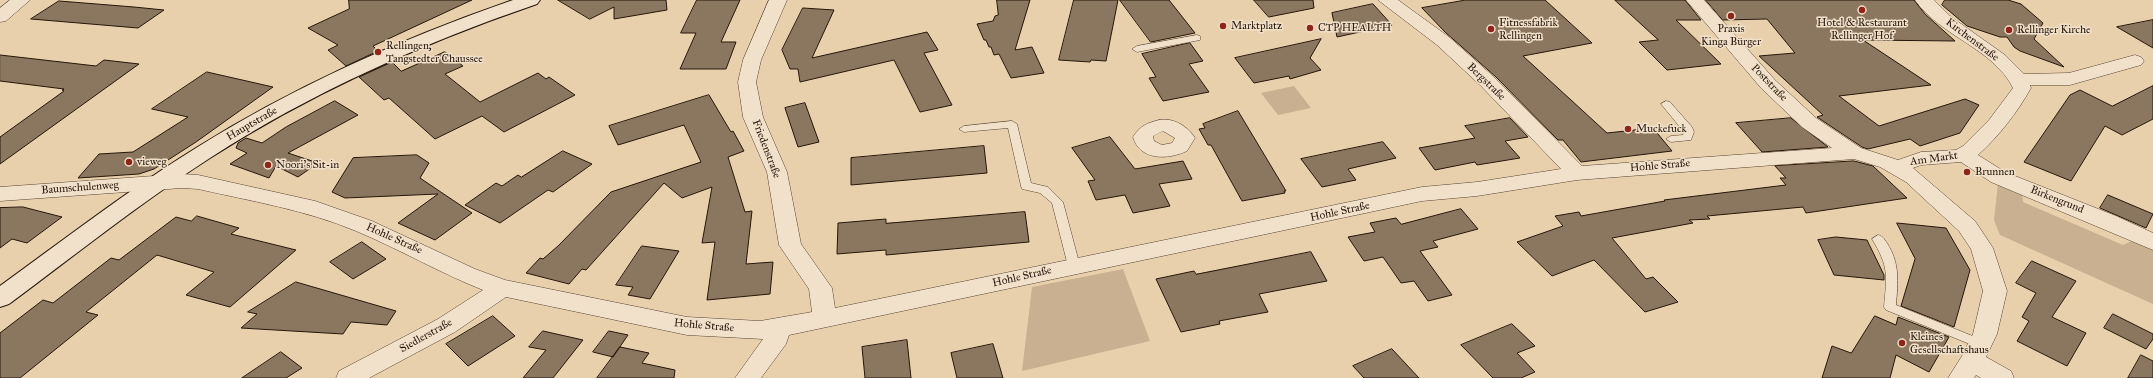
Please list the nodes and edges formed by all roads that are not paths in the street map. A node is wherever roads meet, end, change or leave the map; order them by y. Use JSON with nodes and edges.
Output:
{"nodes":[{"id":1,"x":21,"y":0,"type":"edge"},
{"id":2,"x":531,"y":0,"type":"edge"},
{"id":3,"x":778,"y":0,"type":"edge"},
{"id":4,"x":1387,"y":0,"type":"edge"},
{"id":5,"x":1695,"y":0,"type":"edge"},
{"id":6,"x":1924,"y":0,"type":"edge"},
{"id":7,"x":0,"y":17,"type":"edge"},
{"id":8,"x":1197,"y":38,"type":"dead end"},
{"id":9,"x":1136,"y":49,"type":"dead end"},
{"id":10,"x":2135,"y":61,"type":"dead end"},
{"id":11,"x":2019,"y":80,"type":"junction"},
{"id":12,"x":1666,"y":104,"type":"dead end"},
{"id":13,"x":964,"y":129,"type":"dead end"},
{"id":14,"x":1671,"y":139,"type":"dead end"},
{"id":15,"x":1854,"y":153,"type":"junction"},
{"id":16,"x":1965,"y":155,"type":"junction"},
{"id":17,"x":1900,"y":169,"type":"junction"},
{"id":18,"x":1577,"y":172,"type":"junction"},
{"id":19,"x":159,"y":183,"type":"junction"},
{"id":20,"x":0,"y":194,"type":"edge"},
{"id":21,"x":1878,"y":240,"type":"dead end"},
{"id":22,"x":2153,"y":242,"type":"edge"},
{"id":23,"x":1074,"y":266,"type":"junction"},
{"id":24,"x":502,"y":288,"type":"junction"},
{"id":25,"x":0,"y":298,"type":"edge"},
{"id":26,"x":825,"y":319,"type":"junction"},
{"id":27,"x":778,"y":328,"type":"junction"},
{"id":28,"x":1971,"y":361,"type":"edge"},
{"id":29,"x":348,"y":378,"type":"edge"},
{"id":30,"x":747,"y":378,"type":"edge"},
{"id":31,"x":2002,"y":378,"type":"edge"}],
"edges":[{"from":1,"to":7,"type":"street"},
{"from":2,"to":19,"type":"main road","name":"Hauptstraße"},
{"from":3,"to":26,"type":"street","name":"Friedenstraße"},
{"from":4,"to":18,"type":"street","name":"Bergstraße"},
{"from":5,"to":15,"type":"street","name":"Poststraße"},
{"from":6,"to":11,"type":"street","name":"Kirchenstraße"},
{"from":8,"to":9,"type":"lane"},
{"from":10,"to":11,"type":"street"},
{"from":11,"to":16,"type":"street","name":"Am Markt"},
{"from":12,"to":14,"type":"lane"},
{"from":13,"to":23,"type":"lane"},
{"from":15,"to":17,"type":"street","name":"Hohle Straße"},
{"from":15,"to":18,"type":"street","name":"Hohle Straße"},
{"from":16,"to":17,"type":"street","name":"Am Markt"},
{"from":16,"to":22,"type":"street","name":"Birkengrund"},
{"from":17,"to":28,"type":"street","name":"Am Markt"},
{"from":18,"to":23,"type":"street","name":"Hohle Straße"},
{"from":19,"to":20,"type":"street","name":"Baumschulenweg"},
{"from":19,"to":24,"type":"street","name":"Hohle Straße"},
{"from":19,"to":25,"type":"main road","name":"Hauptstraße"},
{"from":21,"to":28,"type":"lane"},
{"from":23,"to":26,"type":"street","name":"Hohle Straße"},
{"from":24,"to":27,"type":"street","name":"Hohle Straße"},
{"from":24,"to":29,"type":"street","name":"Siedlerstraße"},
{"from":26,"to":27,"type":"street","name":"Hohle Straße"},
{"from":27,"to":30,"type":"street"},
{"from":28,"to":31,"type":"street"}]}
